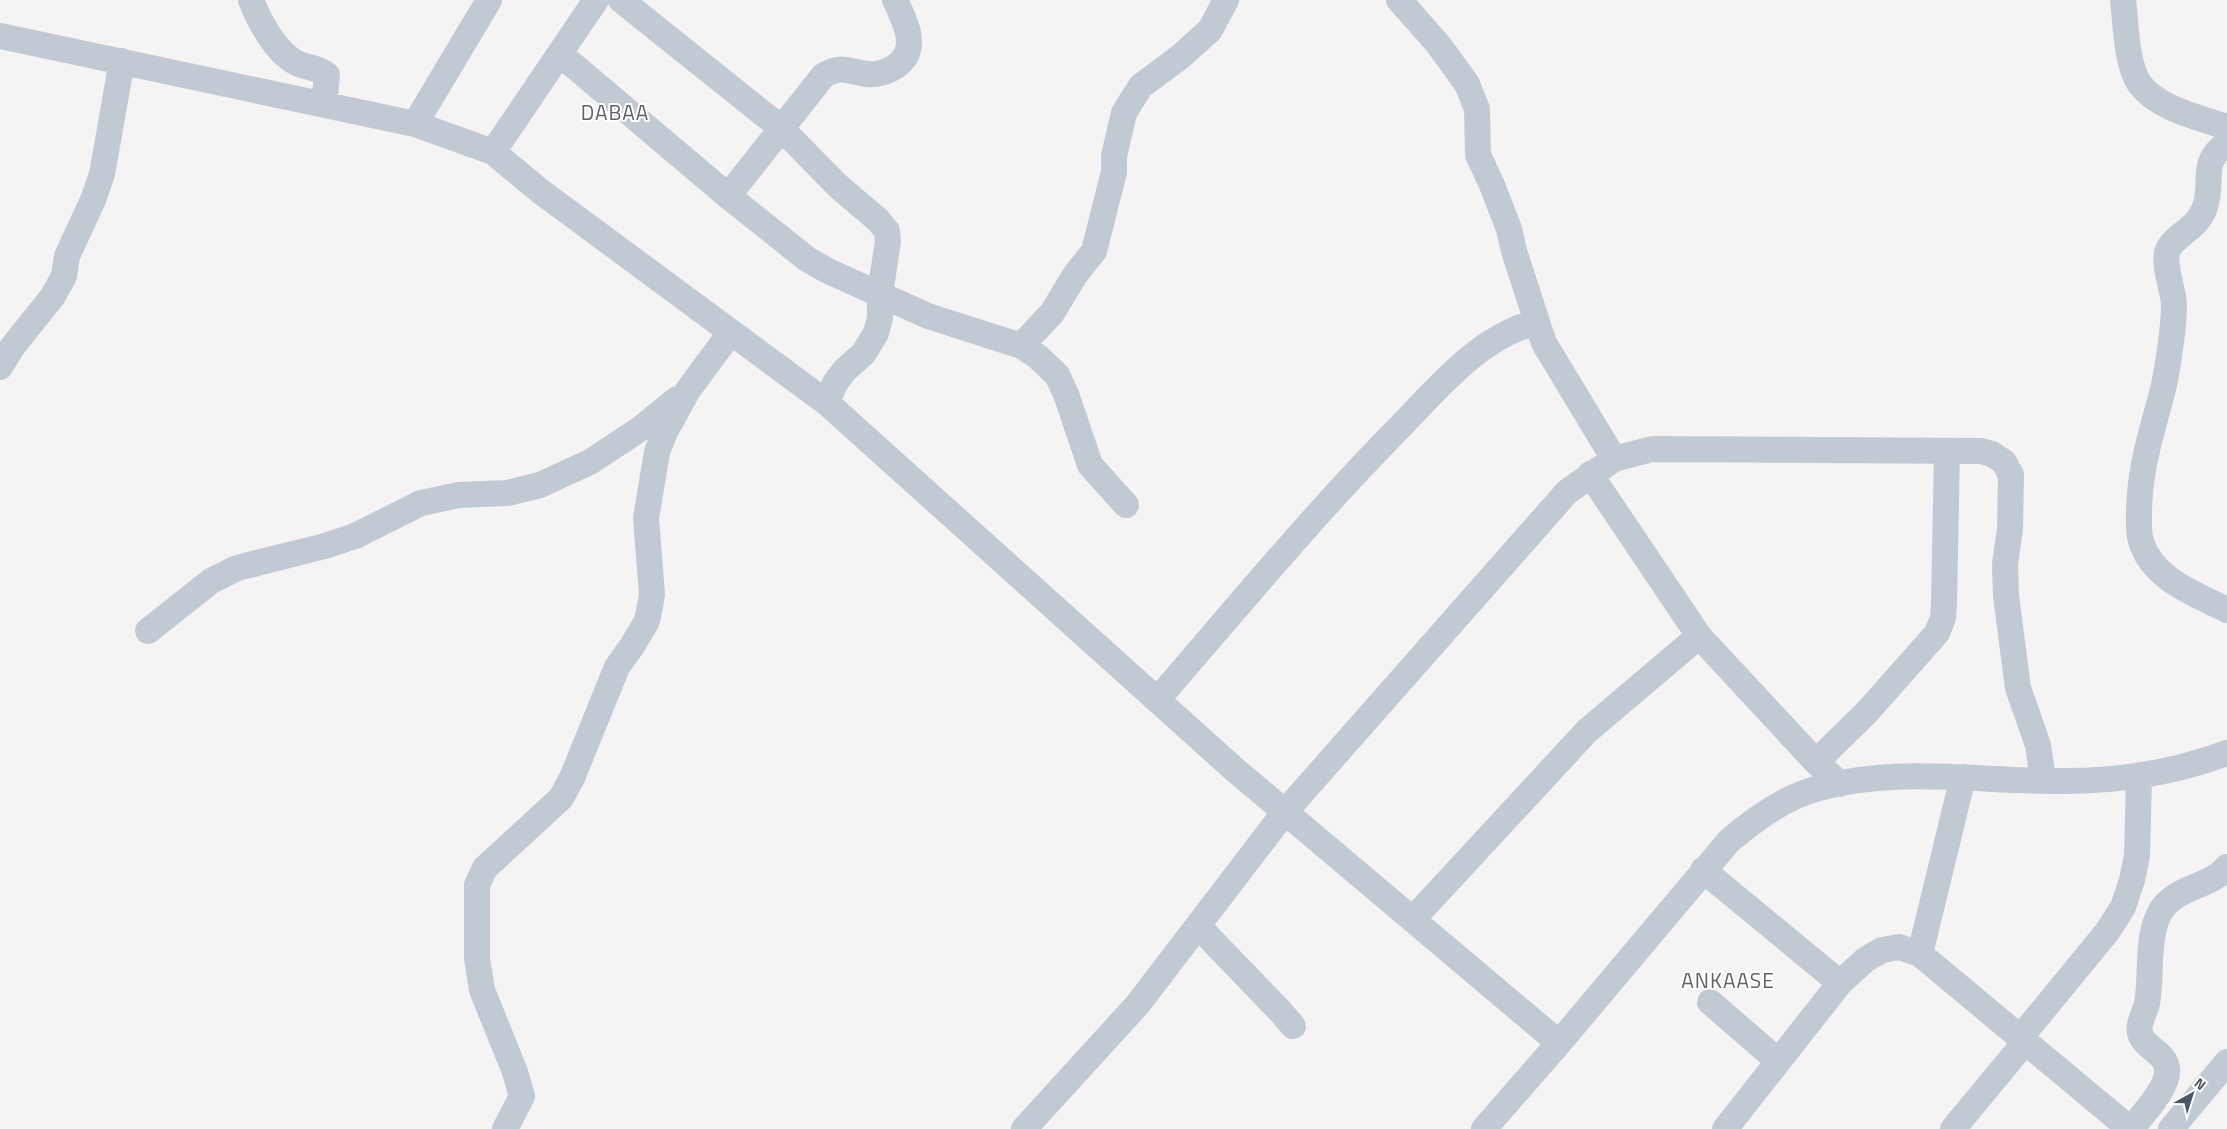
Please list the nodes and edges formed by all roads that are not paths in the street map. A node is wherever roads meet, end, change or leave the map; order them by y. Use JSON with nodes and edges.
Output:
{"nodes":[{"id":1,"x":251,"y":0,"type":"edge"},
{"id":2,"x":489,"y":0,"type":"edge"},
{"id":3,"x":596,"y":0,"type":"edge"},
{"id":4,"x":621,"y":0,"type":"edge"},
{"id":5,"x":895,"y":0,"type":"edge"},
{"id":6,"x":1226,"y":0,"type":"edge"},
{"id":7,"x":1399,"y":0,"type":"edge"},
{"id":8,"x":2123,"y":0,"type":"edge"},
{"id":9,"x":0,"y":36,"type":"edge"},
{"id":10,"x":560,"y":54,"type":"junction"},
{"id":11,"x":122,"y":61,"type":"junction"},
{"id":12,"x":324,"y":104,"type":"junction"},
{"id":13,"x":415,"y":124,"type":"junction"},
{"id":14,"x":2227,"y":127,"type":"edge"},
{"id":15,"x":781,"y":128,"type":"junction"},
{"id":16,"x":2227,"y":143,"type":"edge"},
{"id":17,"x":493,"y":152,"type":"junction"},
{"id":18,"x":728,"y":196,"type":"junction"},
{"id":19,"x":880,"y":294,"type":"junction"},
{"id":20,"x":1537,"y":322,"type":"junction"},
{"id":21,"x":731,"y":332,"type":"junction"},
{"id":22,"x":1022,"y":346,"type":"junction"},
{"id":23,"x":0,"y":367,"type":"edge"},
{"id":24,"x":688,"y":390,"type":"junction"},
{"id":25,"x":827,"y":403,"type":"junction"},
{"id":26,"x":1947,"y":451,"type":"junction"},
{"id":27,"x":1614,"y":459,"type":"junction"},
{"id":28,"x":1590,"y":474,"type":"junction"},
{"id":29,"x":1126,"y":505,"type":"dead end"},
{"id":30,"x":2227,"y":610,"type":"edge"},
{"id":31,"x":148,"y":631,"type":"dead end"},
{"id":32,"x":1699,"y":636,"type":"junction"},
{"id":33,"x":1157,"y":700,"type":"junction"},
{"id":34,"x":2226,"y":760,"type":"edge"},
{"id":35,"x":1816,"y":762,"type":"junction"},
{"id":36,"x":2139,"y":777,"type":"junction"},
{"id":37,"x":1964,"y":778,"type":"junction"},
{"id":38,"x":2043,"y":780,"type":"junction"},
{"id":39,"x":1840,"y":784,"type":"junction"},
{"id":40,"x":1284,"y":813,"type":"junction"},
{"id":41,"x":2227,"y":867,"type":"edge"},
{"id":42,"x":1703,"y":870,"type":"junction"},
{"id":43,"x":1413,"y":919,"type":"junction"},
{"id":44,"x":1198,"y":926,"type":"junction"},
{"id":45,"x":1920,"y":954,"type":"junction"},
{"id":46,"x":1840,"y":983,"type":"junction"},
{"id":47,"x":1710,"y":1002,"type":"dead end"},
{"id":48,"x":1292,"y":1026,"type":"dead end"},
{"id":49,"x":2023,"y":1040,"type":"junction"},
{"id":50,"x":1559,"y":1043,"type":"junction"},
{"id":51,"x":1778,"y":1061,"type":"junction"},
{"id":52,"x":2227,"y":1062,"type":"edge"},
{"id":53,"x":505,"y":1129,"type":"edge"},
{"id":54,"x":1024,"y":1129,"type":"edge"},
{"id":55,"x":1484,"y":1129,"type":"edge"},
{"id":56,"x":1725,"y":1129,"type":"edge"},
{"id":57,"x":1953,"y":1129,"type":"edge"},
{"id":58,"x":2130,"y":1129,"type":"edge"},
{"id":59,"x":2171,"y":1129,"type":"edge"}],
"edges":[{"from":1,"to":12,"type":"street"},
{"from":2,"to":13,"type":"street"},
{"from":3,"to":10,"type":"street"},
{"from":4,"to":15,"type":"street"},
{"from":5,"to":15,"type":"street"},
{"from":6,"to":22,"type":"street"},
{"from":7,"to":20,"type":"street"},
{"from":8,"to":14,"type":"street"},
{"from":9,"to":11,"type":"street"},
{"from":10,"to":17,"type":"street"},
{"from":10,"to":18,"type":"street"},
{"from":11,"to":12,"type":"street"},
{"from":11,"to":23,"type":"street"},
{"from":12,"to":13,"type":"street"},
{"from":13,"to":17,"type":"street"},
{"from":15,"to":18,"type":"street"},
{"from":15,"to":19,"type":"street"},
{"from":16,"to":30,"type":"street"},
{"from":17,"to":21,"type":"street"},
{"from":18,"to":19,"type":"street"},
{"from":19,"to":22,"type":"street"},
{"from":19,"to":25,"type":"street"},
{"from":20,"to":27,"type":"street"},
{"from":20,"to":33,"type":"street"},
{"from":21,"to":24,"type":"street"},
{"from":21,"to":25,"type":"street"},
{"from":22,"to":29,"type":"street"},
{"from":24,"to":31,"type":"street"},
{"from":24,"to":53,"type":"street"},
{"from":25,"to":33,"type":"street"},
{"from":26,"to":27,"type":"street"},
{"from":26,"to":35,"type":"street"},
{"from":26,"to":38,"type":"street"},
{"from":27,"to":28,"type":"street"},
{"from":28,"to":32,"type":"street"},
{"from":28,"to":40,"type":"street"},
{"from":32,"to":35,"type":"street"},
{"from":32,"to":43,"type":"street"},
{"from":33,"to":40,"type":"street"},
{"from":34,"to":36,"type":"street"},
{"from":35,"to":39,"type":"street"},
{"from":36,"to":38,"type":"street"},
{"from":36,"to":49,"type":"street"},
{"from":37,"to":38,"type":"street"},
{"from":37,"to":39,"type":"street"},
{"from":37,"to":45,"type":"street"},
{"from":39,"to":42,"type":"street"},
{"from":40,"to":43,"type":"street"},
{"from":40,"to":44,"type":"street"},
{"from":41,"to":58,"type":"street"},
{"from":42,"to":46,"type":"street"},
{"from":42,"to":50,"type":"street"},
{"from":43,"to":50,"type":"street"},
{"from":44,"to":48,"type":"street"},
{"from":44,"to":54,"type":"street"},
{"from":45,"to":46,"type":"street"},
{"from":45,"to":49,"type":"street"},
{"from":46,"to":51,"type":"street"},
{"from":47,"to":51,"type":"street"},
{"from":49,"to":57,"type":"street"},
{"from":49,"to":58,"type":"street"},
{"from":50,"to":55,"type":"street"},
{"from":51,"to":56,"type":"street"},
{"from":52,"to":59,"type":"street"}]}
